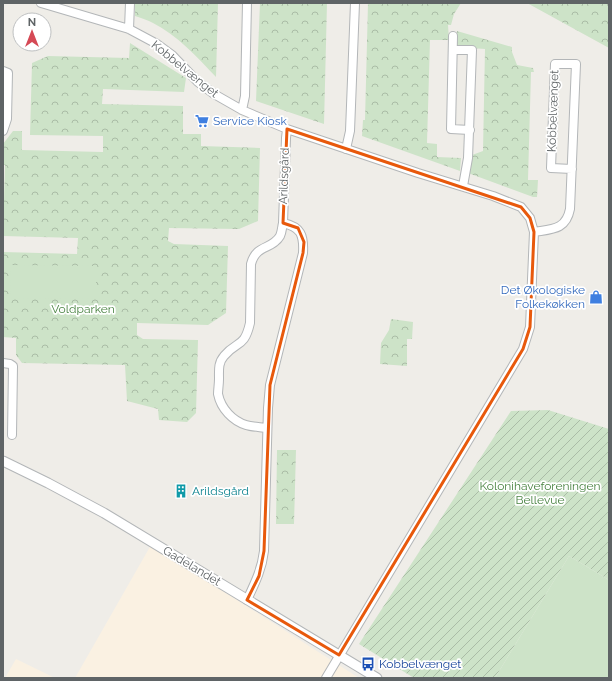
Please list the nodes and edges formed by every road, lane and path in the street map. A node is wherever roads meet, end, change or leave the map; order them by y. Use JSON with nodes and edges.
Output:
{"nodes":[{"id":1,"x":41,"y":3,"type":"edge"},
{"id":2,"x":130,"y":3,"type":"edge"},
{"id":3,"x":247,"y":3,"type":"edge"},
{"id":4,"x":355,"y":3,"type":"edge"},
{"id":5,"x":129,"y":29,"type":"junction"},
{"id":6,"x":453,"y":36,"type":"dead end"},
{"id":7,"x":453,"y":50,"type":"junction"},
{"id":8,"x":3,"y":71,"type":"edge"},
{"id":9,"x":242,"y":110,"type":"junction"},
{"id":10,"x":287,"y":129,"type":"junction"},
{"id":11,"x":470,"y":130,"type":"junction"},
{"id":12,"x":3,"y":131,"type":"edge"},
{"id":13,"x":346,"y":149,"type":"junction"},
{"id":14,"x":572,"y":169,"type":"junction"},
{"id":15,"x":462,"y":186,"type":"junction"},
{"id":16,"x":283,"y":223,"type":"junction"},
{"id":17,"x":534,"y":232,"type":"junction"},
{"id":18,"x":3,"y":363,"type":"edge"},
{"id":19,"x":267,"y":428,"type":"junction"},
{"id":20,"x":12,"y":435,"type":"dead end"},
{"id":21,"x":3,"y":461,"type":"edge"},
{"id":22,"x":247,"y":600,"type":"junction"},
{"id":23,"x":339,"y":655,"type":"junction"},
{"id":24,"x":326,"y":678,"type":"edge"},
{"id":25,"x":377,"y":678,"type":"edge"}],
"edges":[{"from":1,"to":5,"type":"street","name":"Kobbelvænget"},
{"from":2,"to":5,"type":"street"},
{"from":3,"to":9,"type":"street"},
{"from":4,"to":13,"type":"street"},
{"from":5,"to":9,"type":"street","name":"Kobbelvænget"},
{"from":6,"to":7,"type":"street"},
{"from":7,"to":11,"type":"street"},
{"from":7,"to":11,"type":"street"},
{"from":8,"to":12,"type":"street"},
{"from":9,"to":10,"type":"street","name":"Kobbelvænget"},
{"from":10,"to":13,"type":"street","name":"Kobbelvænget"},
{"from":10,"to":16,"type":"street","name":"Arildsgård"},
{"from":11,"to":15,"type":"street"},
{"from":13,"to":15,"type":"street","name":"Kobbelvænget"},
{"from":14,"to":14,"type":"street","name":"Kobbelvænget"},
{"from":14,"to":17,"type":"street","name":"Kobbelvænget"},
{"from":15,"to":17,"type":"street","name":"Kobbelvænget"},
{"from":16,"to":19,"type":"street"},
{"from":16,"to":19,"type":"street","name":"Arildsgård"},
{"from":17,"to":23,"type":"street","name":"Kobbelvænget"},
{"from":18,"to":20,"type":"street"},
{"from":19,"to":22,"type":"street"},
{"from":21,"to":22,"type":"street","name":"Gadelandet"},
{"from":22,"to":23,"type":"street","name":"Gadelandet"},
{"from":23,"to":24,"type":"street","name":"Kobbelvænget"},
{"from":23,"to":25,"type":"street","name":"Gadelandet"}]}
